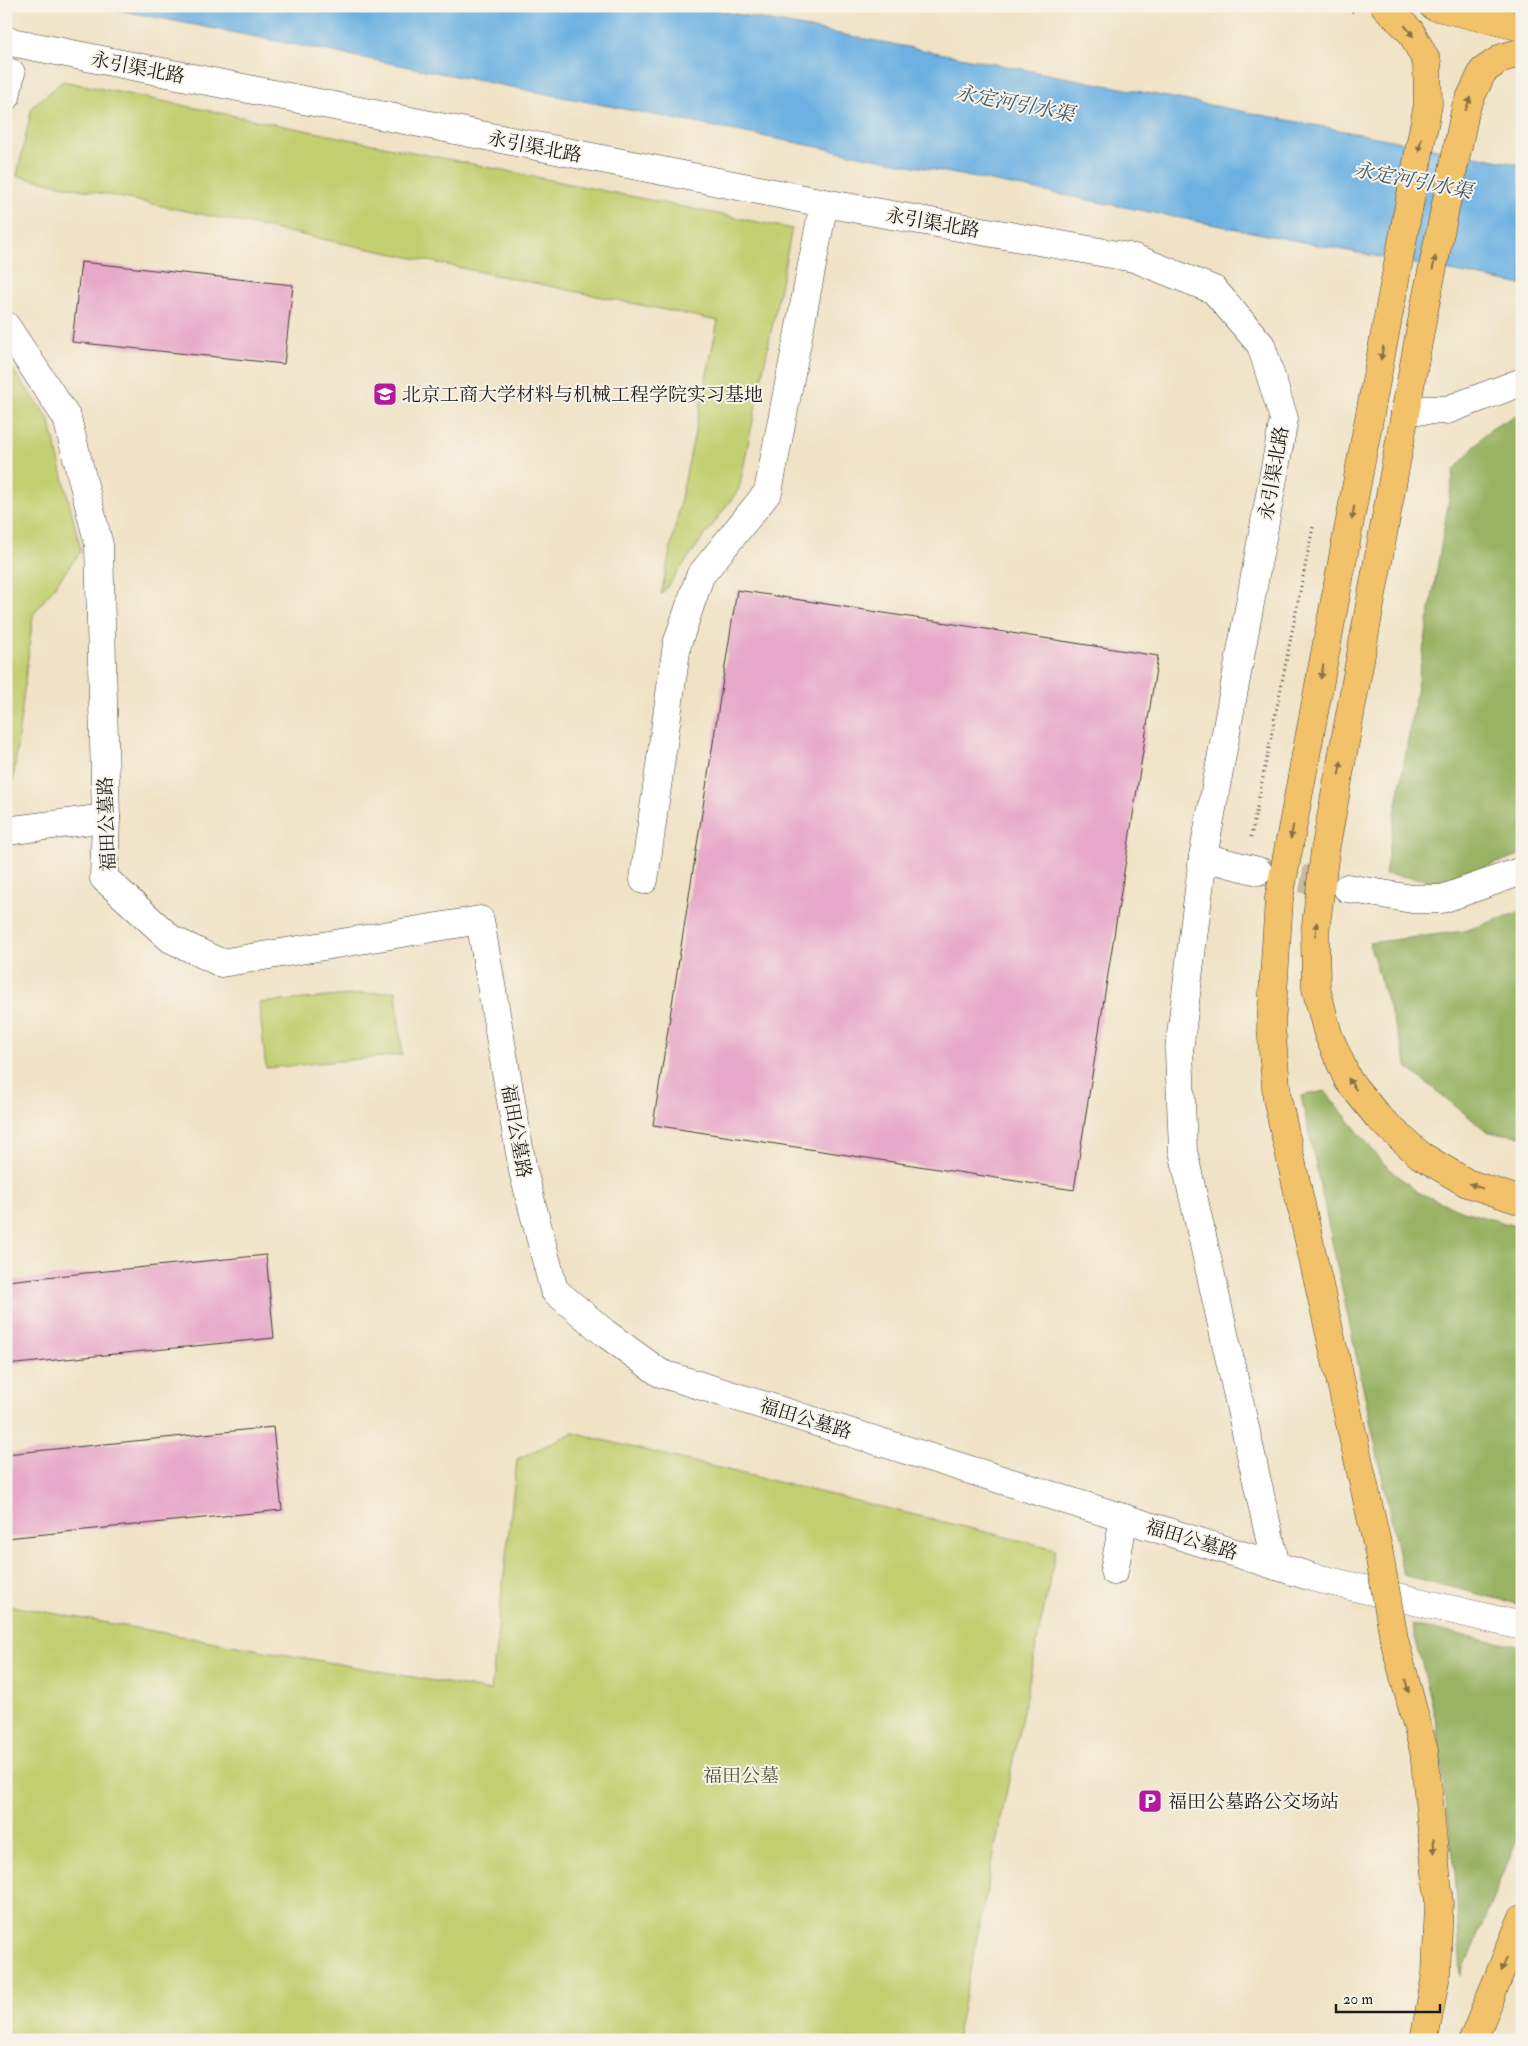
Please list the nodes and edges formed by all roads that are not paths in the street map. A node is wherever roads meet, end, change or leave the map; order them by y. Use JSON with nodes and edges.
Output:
{"nodes":[{"id":1,"x":1433,"y":6,"type":"edge"},
{"id":2,"x":1374,"y":11,"type":"edge"},
{"id":3,"x":1522,"y":26,"type":"edge"},
{"id":4,"x":6,"y":41,"type":"edge"},
{"id":5,"x":1522,"y":52,"type":"edge"},
{"id":6,"x":824,"y":203,"type":"junction"},
{"id":7,"x":6,"y":326,"type":"edge"},
{"id":8,"x":1522,"y":382,"type":"edge"},
{"id":9,"x":1405,"y":410,"type":"junction"},
{"id":10,"x":106,"y":818,"type":"junction"},
{"id":11,"x":6,"y":831,"type":"edge"},
{"id":12,"x":1202,"y":857,"type":"junction"},
{"id":13,"x":1258,"y":871,"type":"tunnel mouth"},
{"id":14,"x":1522,"y":871,"type":"edge"},
{"id":15,"x":644,"y":880,"type":"dead end"},
{"id":16,"x":1346,"y":888,"type":"tunnel mouth"},
{"id":17,"x":1522,"y":1201,"type":"edge"},
{"id":18,"x":1124,"y":1518,"type":"junction"},
{"id":19,"x":1276,"y":1566,"type":"junction"},
{"id":20,"x":1114,"y":1571,"type":"dead end"},
{"id":21,"x":1522,"y":1626,"type":"edge"},
{"id":22,"x":1522,"y":1919,"type":"edge"},
{"id":23,"x":1424,"y":2040,"type":"edge"},
{"id":24,"x":1473,"y":2040,"type":"edge"}],
"edges":[{"from":1,"to":3,"type":"main road"},
{"from":2,"to":23,"type":"main road","one_way":true,"bridge":true},
{"from":4,"to":6,"type":"street","name":"永引渠北路"},
{"from":9,"to":5,"type":"main road","one_way":true},
{"from":6,"to":12,"type":"street","name":"永引渠北路"},
{"from":6,"to":15,"type":"street"},
{"from":7,"to":10,"type":"street","name":"福田公墓路"},
{"from":8,"to":9,"type":"street"},
{"from":17,"to":9,"type":"main road","one_way":true},
{"from":10,"to":11,"type":"street"},
{"from":10,"to":18,"type":"street","name":"福田公墓路"},
{"from":12,"to":13,"type":"street"},
{"from":12,"to":19,"type":"street","name":"永引渠北路"},
{"from":14,"to":16,"type":"street"},
{"from":18,"to":19,"type":"street","name":"福田公墓路"},
{"from":18,"to":20,"type":"street"},
{"from":19,"to":21,"type":"street","name":"福田公墓路"},
{"from":22,"to":24,"type":"main road","one_way":true}]}
